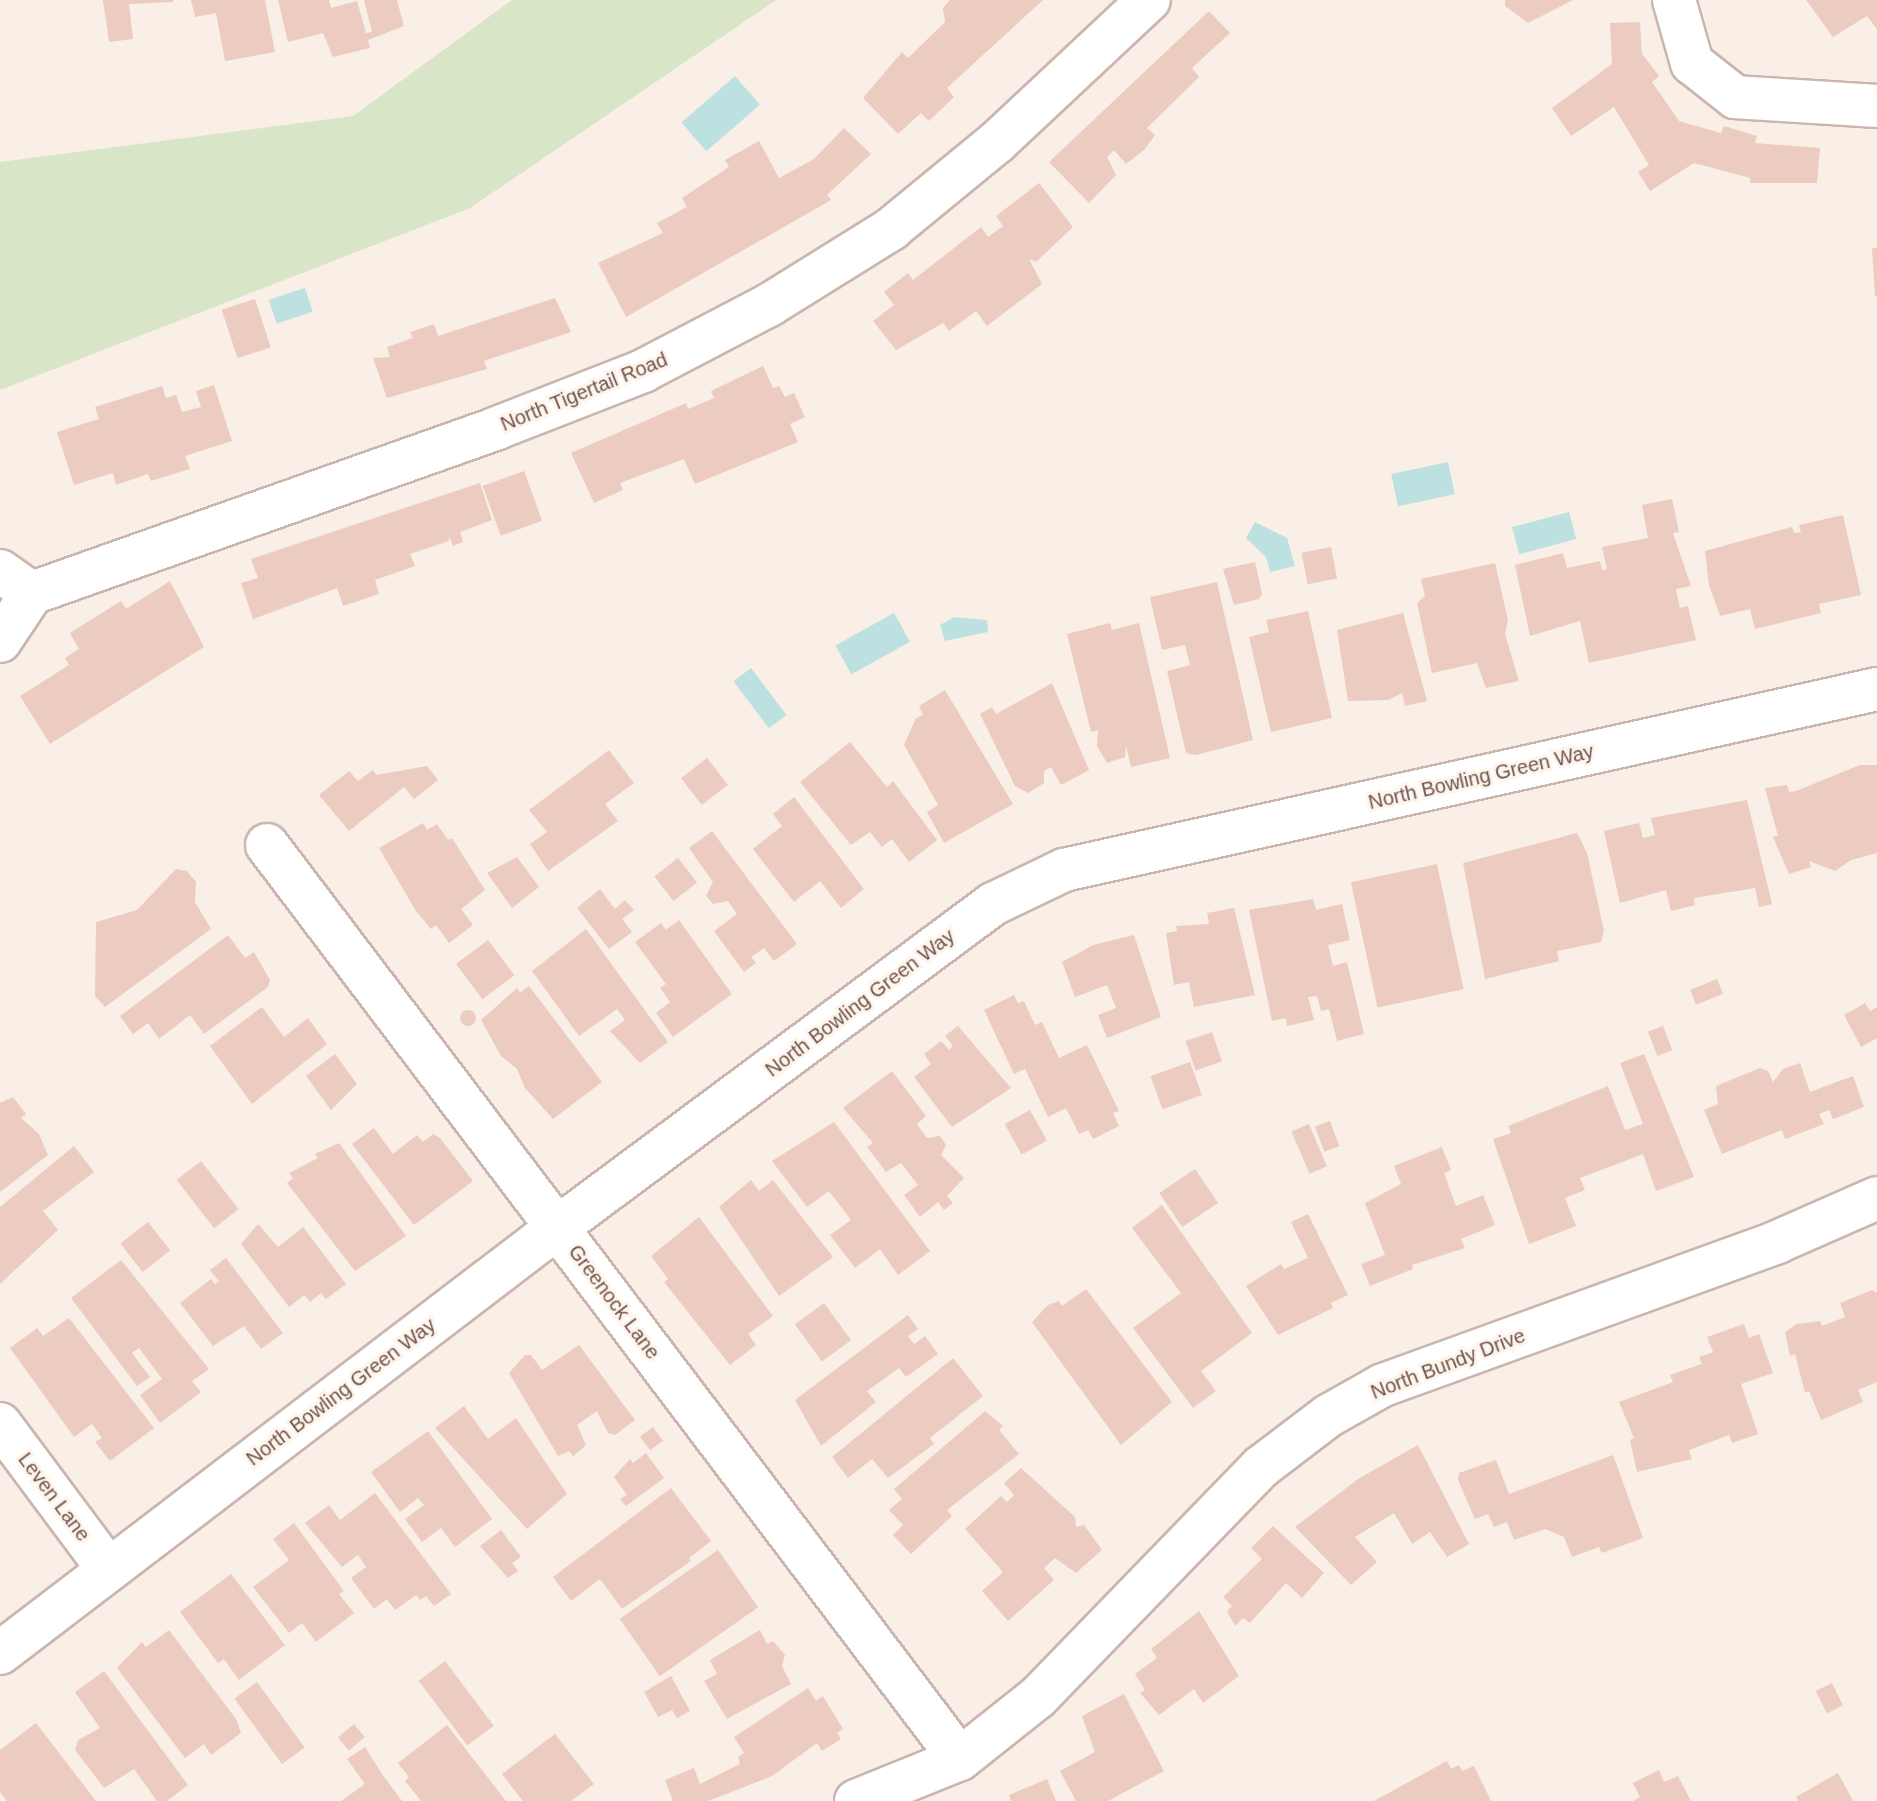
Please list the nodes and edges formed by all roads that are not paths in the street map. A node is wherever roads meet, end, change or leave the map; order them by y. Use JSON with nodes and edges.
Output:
{"nodes":[{"id":1,"x":1149,"y":0,"type":"edge"},
{"id":2,"x":1674,"y":0,"type":"edge"},
{"id":3,"x":1877,"y":106,"type":"edge"},
{"id":4,"x":16,"y":582,"type":"edge"},
{"id":5,"x":0,"y":641,"type":"edge"},
{"id":6,"x":1877,"y":689,"type":"edge"},
{"id":7,"x":267,"y":845,"type":"dead end"},
{"id":8,"x":1877,"y":1198,"type":"edge"},
{"id":9,"x":558,"y":1227,"type":"junction"},
{"id":10,"x":0,"y":1424,"type":"edge"},
{"id":11,"x":109,"y":1570,"type":"junction"},
{"id":12,"x":0,"y":1653,"type":"edge"},
{"id":13,"x":960,"y":1759,"type":"junction"},
{"id":14,"x":856,"y":1801,"type":"edge"}],
"edges":[{"from":1,"to":4,"type":"street","name":"North Tigertail Road"},
{"from":2,"to":3,"type":"street"},
{"from":4,"to":5,"type":"street","name":"North Tigertail Road"},
{"from":6,"to":9,"type":"street","name":"North Bowling Green Way"},
{"from":7,"to":9,"type":"street","name":"Greenock Lane"},
{"from":8,"to":13,"type":"street","name":"North Bundy Drive"},
{"from":9,"to":11,"type":"street","name":"North Bowling Green Way"},
{"from":9,"to":13,"type":"street","name":"Greenock Lane"},
{"from":10,"to":11,"type":"street","name":"Leven Lane"},
{"from":11,"to":12,"type":"street","name":"North Bowling Green Way"},
{"from":13,"to":14,"type":"street","name":"North Bundy Drive"}]}
